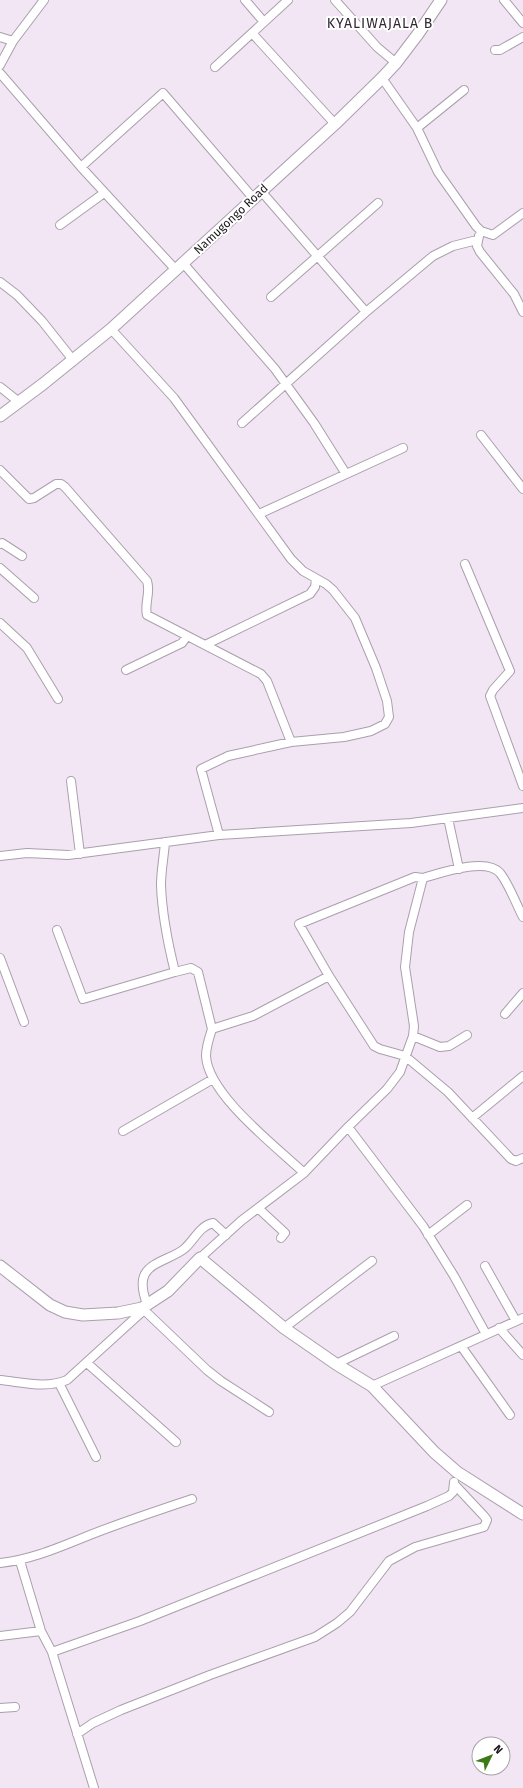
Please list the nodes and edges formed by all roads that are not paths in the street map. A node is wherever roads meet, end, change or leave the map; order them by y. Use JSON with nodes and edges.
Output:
{"nodes":[{"id":1,"x":44,"y":0,"type":"edge"},
{"id":2,"x":245,"y":0,"type":"edge"},
{"id":3,"x":288,"y":0,"type":"edge"},
{"id":4,"x":334,"y":0,"type":"edge"},
{"id":5,"x":441,"y":0,"type":"edge"},
{"id":6,"x":504,"y":0,"type":"edge"},
{"id":7,"x":264,"y":22,"type":"junction"},
{"id":8,"x":523,"y":23,"type":"edge"},
{"id":9,"x":252,"y":33,"type":"junction"},
{"id":10,"x":523,"y":36,"type":"edge"},
{"id":11,"x":0,"y":37,"type":"edge"},
{"id":12,"x":13,"y":41,"type":"junction"},
{"id":13,"x":495,"y":50,"type":"dead end"},
{"id":14,"x":396,"y":62,"type":"junction"},
{"id":15,"x":0,"y":65,"type":"edge"},
{"id":16,"x":215,"y":67,"type":"dead end"},
{"id":17,"x":0,"y":73,"type":"edge"},
{"id":18,"x":382,"y":78,"type":"junction"},
{"id":19,"x":464,"y":90,"type":"dead end"},
{"id":20,"x":335,"y":124,"type":"junction"},
{"id":21,"x":417,"y":128,"type":"junction"},
{"id":22,"x":81,"y":167,"type":"junction"},
{"id":23,"x":104,"y":192,"type":"junction"},
{"id":24,"x":257,"y":195,"type":"junction"},
{"id":25,"x":378,"y":203,"type":"dead end"},
{"id":26,"x":523,"y":213,"type":"edge"},
{"id":27,"x":60,"y":225,"type":"dead end"},
{"id":28,"x":481,"y":231,"type":"junction"},
{"id":29,"x":477,"y":240,"type":"junction"},
{"id":30,"x":317,"y":256,"type":"junction"},
{"id":31,"x":179,"y":267,"type":"junction"},
{"id":32,"x":0,"y":282,"type":"edge"},
{"id":33,"x":271,"y":297,"type":"dead end"},
{"id":34,"x":366,"y":312,"type":"junction"},
{"id":35,"x":523,"y":312,"type":"edge"},
{"id":36,"x":112,"y":328,"type":"junction"},
{"id":37,"x":73,"y":360,"type":"junction"},
{"id":38,"x":286,"y":384,"type":"junction"},
{"id":39,"x":0,"y":387,"type":"edge"},
{"id":40,"x":19,"y":402,"type":"junction"},
{"id":41,"x":0,"y":416,"type":"edge"},
{"id":42,"x":242,"y":423,"type":"dead end"},
{"id":43,"x":481,"y":435,"type":"dead end"},
{"id":44,"x":403,"y":448,"type":"dead end"},
{"id":45,"x":0,"y":470,"type":"edge"},
{"id":46,"x":346,"y":474,"type":"junction"},
{"id":47,"x":523,"y":489,"type":"edge"},
{"id":48,"x":259,"y":514,"type":"junction"},
{"id":49,"x":0,"y":544,"type":"edge"},
{"id":50,"x":22,"y":556,"type":"dead end"},
{"id":51,"x":465,"y":564,"type":"dead end"},
{"id":52,"x":2,"y":572,"type":"edge"},
{"id":53,"x":316,"y":580,"type":"junction"},
{"id":54,"x":34,"y":598,"type":"dead end"},
{"id":55,"x":0,"y":623,"type":"edge"},
{"id":56,"x":187,"y":636,"type":"junction"},
{"id":57,"x":205,"y":645,"type":"junction"},
{"id":58,"x":126,"y":670,"type":"dead end"},
{"id":59,"x":58,"y":699,"type":"dead end"},
{"id":60,"x":291,"y":742,"type":"junction"},
{"id":61,"x":71,"y":781,"type":"dead end"},
{"id":62,"x":523,"y":786,"type":"edge"},
{"id":63,"x":523,"y":808,"type":"edge"},
{"id":64,"x":448,"y":818,"type":"junction"},
{"id":65,"x":219,"y":835,"type":"junction"},
{"id":66,"x":165,"y":842,"type":"junction"},
{"id":67,"x":80,"y":854,"type":"junction"},
{"id":68,"x":0,"y":856,"type":"edge"},
{"id":69,"x":459,"y":869,"type":"junction"},
{"id":70,"x":423,"y":878,"type":"junction"},
{"id":71,"x":523,"y":917,"type":"edge"},
{"id":72,"x":57,"y":930,"type":"dead end"},
{"id":73,"x":0,"y":958,"type":"edge"},
{"id":74,"x":175,"y":972,"type":"junction"},
{"id":75,"x":329,"y":976,"type":"junction"},
{"id":76,"x":523,"y":993,"type":"edge"},
{"id":77,"x":505,"y":1014,"type":"dead end"},
{"id":78,"x":24,"y":1022,"type":"dead end"},
{"id":79,"x":212,"y":1029,"type":"junction"},
{"id":80,"x":467,"y":1035,"type":"dead end"},
{"id":81,"x":413,"y":1036,"type":"junction"},
{"id":82,"x":405,"y":1056,"type":"junction"},
{"id":83,"x":523,"y":1076,"type":"edge"},
{"id":84,"x":213,"y":1078,"type":"junction"},
{"id":85,"x":472,"y":1118,"type":"junction"},
{"id":86,"x":348,"y":1127,"type":"junction"},
{"id":87,"x":123,"y":1132,"type":"dead end"},
{"id":88,"x":523,"y":1158,"type":"edge"},
{"id":89,"x":304,"y":1173,"type":"junction"},
{"id":90,"x":467,"y":1205,"type":"dead end"},
{"id":91,"x":258,"y":1208,"type":"junction"},
{"id":92,"x":226,"y":1235,"type":"junction"},
{"id":93,"x":428,"y":1235,"type":"junction"},
{"id":94,"x":281,"y":1238,"type":"dead end"},
{"id":95,"x":200,"y":1258,"type":"junction"},
{"id":96,"x":372,"y":1261,"type":"dead end"},
{"id":97,"x":0,"y":1266,"type":"edge"},
{"id":98,"x":486,"y":1266,"type":"dead end"},
{"id":99,"x":145,"y":1307,"type":"junction"},
{"id":100,"x":520,"y":1319,"type":"edge"},
{"id":101,"x":284,"y":1328,"type":"junction"},
{"id":102,"x":499,"y":1328,"type":"junction"},
{"id":103,"x":486,"y":1334,"type":"junction"},
{"id":104,"x":394,"y":1336,"type":"dead end"},
{"id":105,"x":461,"y":1346,"type":"junction"},
{"id":106,"x":523,"y":1355,"type":"edge"},
{"id":107,"x":87,"y":1363,"type":"junction"},
{"id":108,"x":336,"y":1364,"type":"junction"},
{"id":109,"x":0,"y":1380,"type":"edge"},
{"id":110,"x":59,"y":1383,"type":"junction"},
{"id":111,"x":372,"y":1386,"type":"junction"},
{"id":112,"x":269,"y":1412,"type":"dead end"},
{"id":113,"x":510,"y":1415,"type":"dead end"},
{"id":114,"x":176,"y":1442,"type":"dead end"},
{"id":115,"x":96,"y":1457,"type":"dead end"},
{"id":116,"x":457,"y":1472,"type":"junction"},
{"id":117,"x":454,"y":1484,"type":"junction"},
{"id":118,"x":192,"y":1498,"type":"dead end"},
{"id":119,"x":523,"y":1514,"type":"edge"},
{"id":120,"x":20,"y":1561,"type":"junction"},
{"id":121,"x":0,"y":1563,"type":"edge"},
{"id":122,"x":41,"y":1631,"type":"junction"},
{"id":123,"x":0,"y":1636,"type":"edge"},
{"id":124,"x":52,"y":1652,"type":"junction"},
{"id":125,"x":15,"y":1707,"type":"dead end"},
{"id":126,"x":0,"y":1708,"type":"edge"},
{"id":127,"x":77,"y":1734,"type":"junction"},
{"id":128,"x":94,"y":1788,"type":"edge"}],
"edges":[{"from":1,"to":12,"type":"street"},
{"from":2,"to":7,"type":"street"},
{"from":3,"to":7,"type":"street"},
{"from":4,"to":14,"type":"street"},
{"from":5,"to":14,"type":"street","name":"Namugongo Road"},
{"from":6,"to":8,"type":"street"},
{"from":7,"to":9,"type":"street"},
{"from":9,"to":16,"type":"street"},
{"from":9,"to":20,"type":"street"},
{"from":10,"to":13,"type":"street"},
{"from":11,"to":12,"type":"street"},
{"from":12,"to":15,"type":"street"},
{"from":14,"to":18,"type":"street","name":"Namugongo Road"},
{"from":17,"to":22,"type":"street"},
{"from":18,"to":20,"type":"street","name":"Namugongo Road"},
{"from":18,"to":21,"type":"street"},
{"from":19,"to":21,"type":"street"},
{"from":20,"to":24,"type":"street","name":"Namugongo Road"},
{"from":21,"to":28,"type":"street"},
{"from":22,"to":23,"type":"street"},
{"from":22,"to":24,"type":"street"},
{"from":23,"to":27,"type":"street"},
{"from":23,"to":31,"type":"street"},
{"from":24,"to":30,"type":"street"},
{"from":24,"to":31,"type":"street","name":"Namugongo Road"},
{"from":25,"to":30,"type":"street"},
{"from":26,"to":28,"type":"street"},
{"from":28,"to":29,"type":"street"},
{"from":29,"to":34,"type":"street"},
{"from":29,"to":35,"type":"street"},
{"from":30,"to":33,"type":"street"},
{"from":30,"to":34,"type":"street"},
{"from":31,"to":36,"type":"street","name":"Namugongo Road"},
{"from":31,"to":38,"type":"street"},
{"from":32,"to":37,"type":"street"},
{"from":34,"to":38,"type":"street"},
{"from":36,"to":37,"type":"street","name":"Namugongo Road"},
{"from":36,"to":48,"type":"street"},
{"from":37,"to":40,"type":"street","name":"Namugongo Road"},
{"from":38,"to":42,"type":"street"},
{"from":38,"to":46,"type":"street"},
{"from":39,"to":40,"type":"street"},
{"from":40,"to":41,"type":"street","name":"Namugongo Road"},
{"from":43,"to":47,"type":"street"},
{"from":44,"to":46,"type":"street"},
{"from":45,"to":56,"type":"street"},
{"from":46,"to":48,"type":"street"},
{"from":48,"to":53,"type":"street"},
{"from":49,"to":50,"type":"street"},
{"from":51,"to":62,"type":"street"},
{"from":52,"to":54,"type":"street"},
{"from":53,"to":57,"type":"street"},
{"from":53,"to":60,"type":"street"},
{"from":55,"to":59,"type":"street"},
{"from":56,"to":57,"type":"street"},
{"from":56,"to":58,"type":"street"},
{"from":57,"to":60,"type":"street"},
{"from":60,"to":65,"type":"street"},
{"from":61,"to":67,"type":"street"},
{"from":63,"to":64,"type":"street"},
{"from":64,"to":65,"type":"street"},
{"from":64,"to":69,"type":"street"},
{"from":65,"to":66,"type":"street"},
{"from":66,"to":67,"type":"street"},
{"from":66,"to":74,"type":"street"},
{"from":67,"to":68,"type":"street"},
{"from":69,"to":70,"type":"street"},
{"from":69,"to":71,"type":"street"},
{"from":70,"to":75,"type":"street"},
{"from":70,"to":81,"type":"street"},
{"from":72,"to":74,"type":"street"},
{"from":73,"to":78,"type":"street"},
{"from":74,"to":79,"type":"street"},
{"from":75,"to":79,"type":"street"},
{"from":75,"to":82,"type":"street"},
{"from":76,"to":77,"type":"street"},
{"from":79,"to":84,"type":"street"},
{"from":80,"to":81,"type":"street"},
{"from":81,"to":82,"type":"street"},
{"from":82,"to":85,"type":"street"},
{"from":82,"to":86,"type":"street"},
{"from":83,"to":85,"type":"street"},
{"from":84,"to":87,"type":"street"},
{"from":84,"to":89,"type":"street"},
{"from":85,"to":88,"type":"street"},
{"from":86,"to":89,"type":"street"},
{"from":86,"to":93,"type":"street"},
{"from":89,"to":91,"type":"street"},
{"from":90,"to":93,"type":"street"},
{"from":91,"to":92,"type":"street"},
{"from":91,"to":94,"type":"street"},
{"from":92,"to":95,"type":"street"},
{"from":92,"to":99,"type":"street"},
{"from":93,"to":103,"type":"street"},
{"from":95,"to":99,"type":"street"},
{"from":95,"to":101,"type":"street"},
{"from":96,"to":101,"type":"street"},
{"from":97,"to":99,"type":"street"},
{"from":98,"to":100,"type":"street"},
{"from":99,"to":107,"type":"street"},
{"from":99,"to":112,"type":"street"},
{"from":100,"to":102,"type":"street"},
{"from":101,"to":108,"type":"street"},
{"from":102,"to":103,"type":"street"},
{"from":102,"to":106,"type":"street"},
{"from":103,"to":105,"type":"street"},
{"from":104,"to":108,"type":"street"},
{"from":105,"to":111,"type":"street"},
{"from":105,"to":113,"type":"street"},
{"from":107,"to":110,"type":"street"},
{"from":107,"to":114,"type":"street"},
{"from":108,"to":111,"type":"street"},
{"from":109,"to":110,"type":"street"},
{"from":110,"to":115,"type":"street"},
{"from":111,"to":116,"type":"street"},
{"from":116,"to":117,"type":"street"},
{"from":116,"to":119,"type":"street"},
{"from":117,"to":124,"type":"street"},
{"from":117,"to":127,"type":"street"},
{"from":118,"to":120,"type":"street"},
{"from":120,"to":121,"type":"street"},
{"from":120,"to":122,"type":"street"},
{"from":122,"to":123,"type":"street"},
{"from":122,"to":124,"type":"street"},
{"from":124,"to":127,"type":"street"},
{"from":125,"to":126,"type":"street"},
{"from":127,"to":128,"type":"street"}]}
